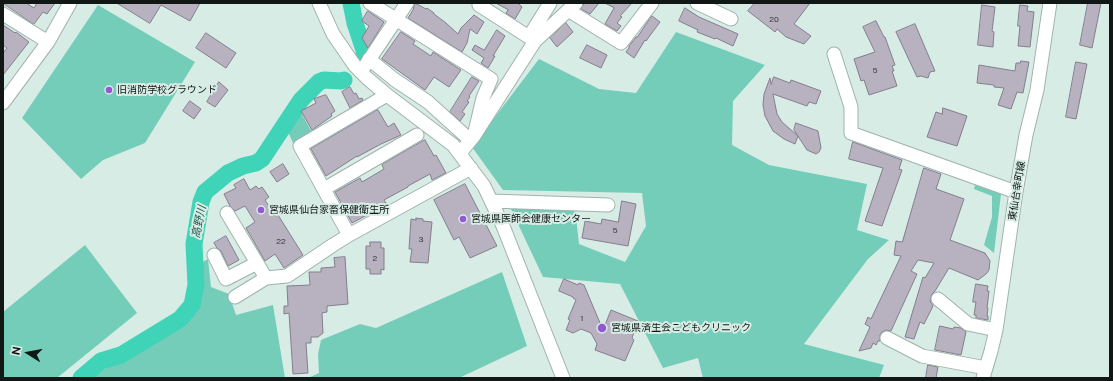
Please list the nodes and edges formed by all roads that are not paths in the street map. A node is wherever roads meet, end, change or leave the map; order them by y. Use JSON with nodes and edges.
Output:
{"nodes":[{"id":1,"x":70,"y":3,"type":"edge"},
{"id":2,"x":319,"y":3,"type":"edge"},
{"id":3,"x":370,"y":3,"type":"edge"},
{"id":4,"x":407,"y":3,"type":"edge"},
{"id":5,"x":550,"y":3,"type":"edge"},
{"id":6,"x":652,"y":3,"type":"edge"},
{"id":7,"x":697,"y":3,"type":"edge"},
{"id":8,"x":1050,"y":3,"type":"edge"},
{"id":9,"x":479,"y":4,"type":"edge"},
{"id":10,"x":572,"y":7,"type":"edge"},
{"id":11,"x":3,"y":14,"type":"edge"},
{"id":12,"x":397,"y":19,"type":"junction"},
{"id":13,"x":731,"y":19,"type":"dead end"},
{"id":14,"x":532,"y":39,"type":"junction"},
{"id":15,"x":48,"y":42,"type":"junction"},
{"id":16,"x":834,"y":54,"type":"dead end"},
{"id":17,"x":369,"y":59,"type":"junction"},
{"id":18,"x":361,"y":72,"type":"junction"},
{"id":19,"x":387,"y":95,"type":"junction"},
{"id":20,"x":3,"y":103,"type":"edge"},
{"id":21,"x":417,"y":135,"type":"dead end"},
{"id":22,"x":472,"y":138,"type":"junction"},
{"id":23,"x":460,"y":153,"type":"junction"},
{"id":24,"x":471,"y":168,"type":"junction"},
{"id":25,"x":324,"y":188,"type":"junction"},
{"id":26,"x":1016,"y":192,"type":"junction"},
{"id":27,"x":491,"y":201,"type":"junction"},
{"id":28,"x":608,"y":205,"type":"dead end"},
{"id":29,"x":227,"y":213,"type":"dead end"},
{"id":30,"x":349,"y":235,"type":"junction"},
{"id":31,"x":214,"y":255,"type":"dead end"},
{"id":32,"x":257,"y":262,"type":"junction"},
{"id":33,"x":266,"y":278,"type":"junction"},
{"id":34,"x":235,"y":297,"type":"dead end"},
{"id":35,"x":938,"y":299,"type":"dead end"},
{"id":36,"x":996,"y":330,"type":"junction"},
{"id":37,"x":887,"y":338,"type":"dead end"},
{"id":38,"x":984,"y":373,"type":"edge"},
{"id":39,"x":563,"y":378,"type":"edge"}],
"edges":[{"from":1,"to":15,"type":"street"},
{"from":2,"to":18,"type":"street"},
{"from":3,"to":12,"type":"street"},
{"from":4,"to":12,"type":"street"},
{"from":5,"to":14,"type":"street"},
{"from":6,"to":10,"type":"street"},
{"from":7,"to":13,"type":"street"},
{"from":8,"to":26,"type":"street","name":"東仙台幸町線"},
{"from":9,"to":14,"type":"street"},
{"from":10,"to":14,"type":"street"},
{"from":11,"to":15,"type":"street"},
{"from":12,"to":17,"type":"street"},
{"from":12,"to":22,"type":"street"},
{"from":14,"to":22,"type":"street"},
{"from":15,"to":20,"type":"street"},
{"from":16,"to":26,"type":"street"},
{"from":17,"to":18,"type":"street"},
{"from":17,"to":22,"type":"street"},
{"from":18,"to":19,"type":"street"},
{"from":19,"to":23,"type":"street"},
{"from":19,"to":25,"type":"street"},
{"from":21,"to":25,"type":"street"},
{"from":22,"to":23,"type":"street"},
{"from":23,"to":24,"type":"street"},
{"from":24,"to":27,"type":"street"},
{"from":24,"to":30,"type":"street"},
{"from":25,"to":30,"type":"street"},
{"from":26,"to":36,"type":"street","name":"東仙台幸町線"},
{"from":27,"to":28,"type":"street"},
{"from":27,"to":39,"type":"street"},
{"from":29,"to":32,"type":"street"},
{"from":30,"to":33,"type":"street"},
{"from":31,"to":32,"type":"street"},
{"from":32,"to":33,"type":"street"},
{"from":33,"to":34,"type":"street"},
{"from":35,"to":36,"type":"street"},
{"from":36,"to":38,"type":"street","name":"東仙台幸町線"},
{"from":37,"to":38,"type":"street"}]}
